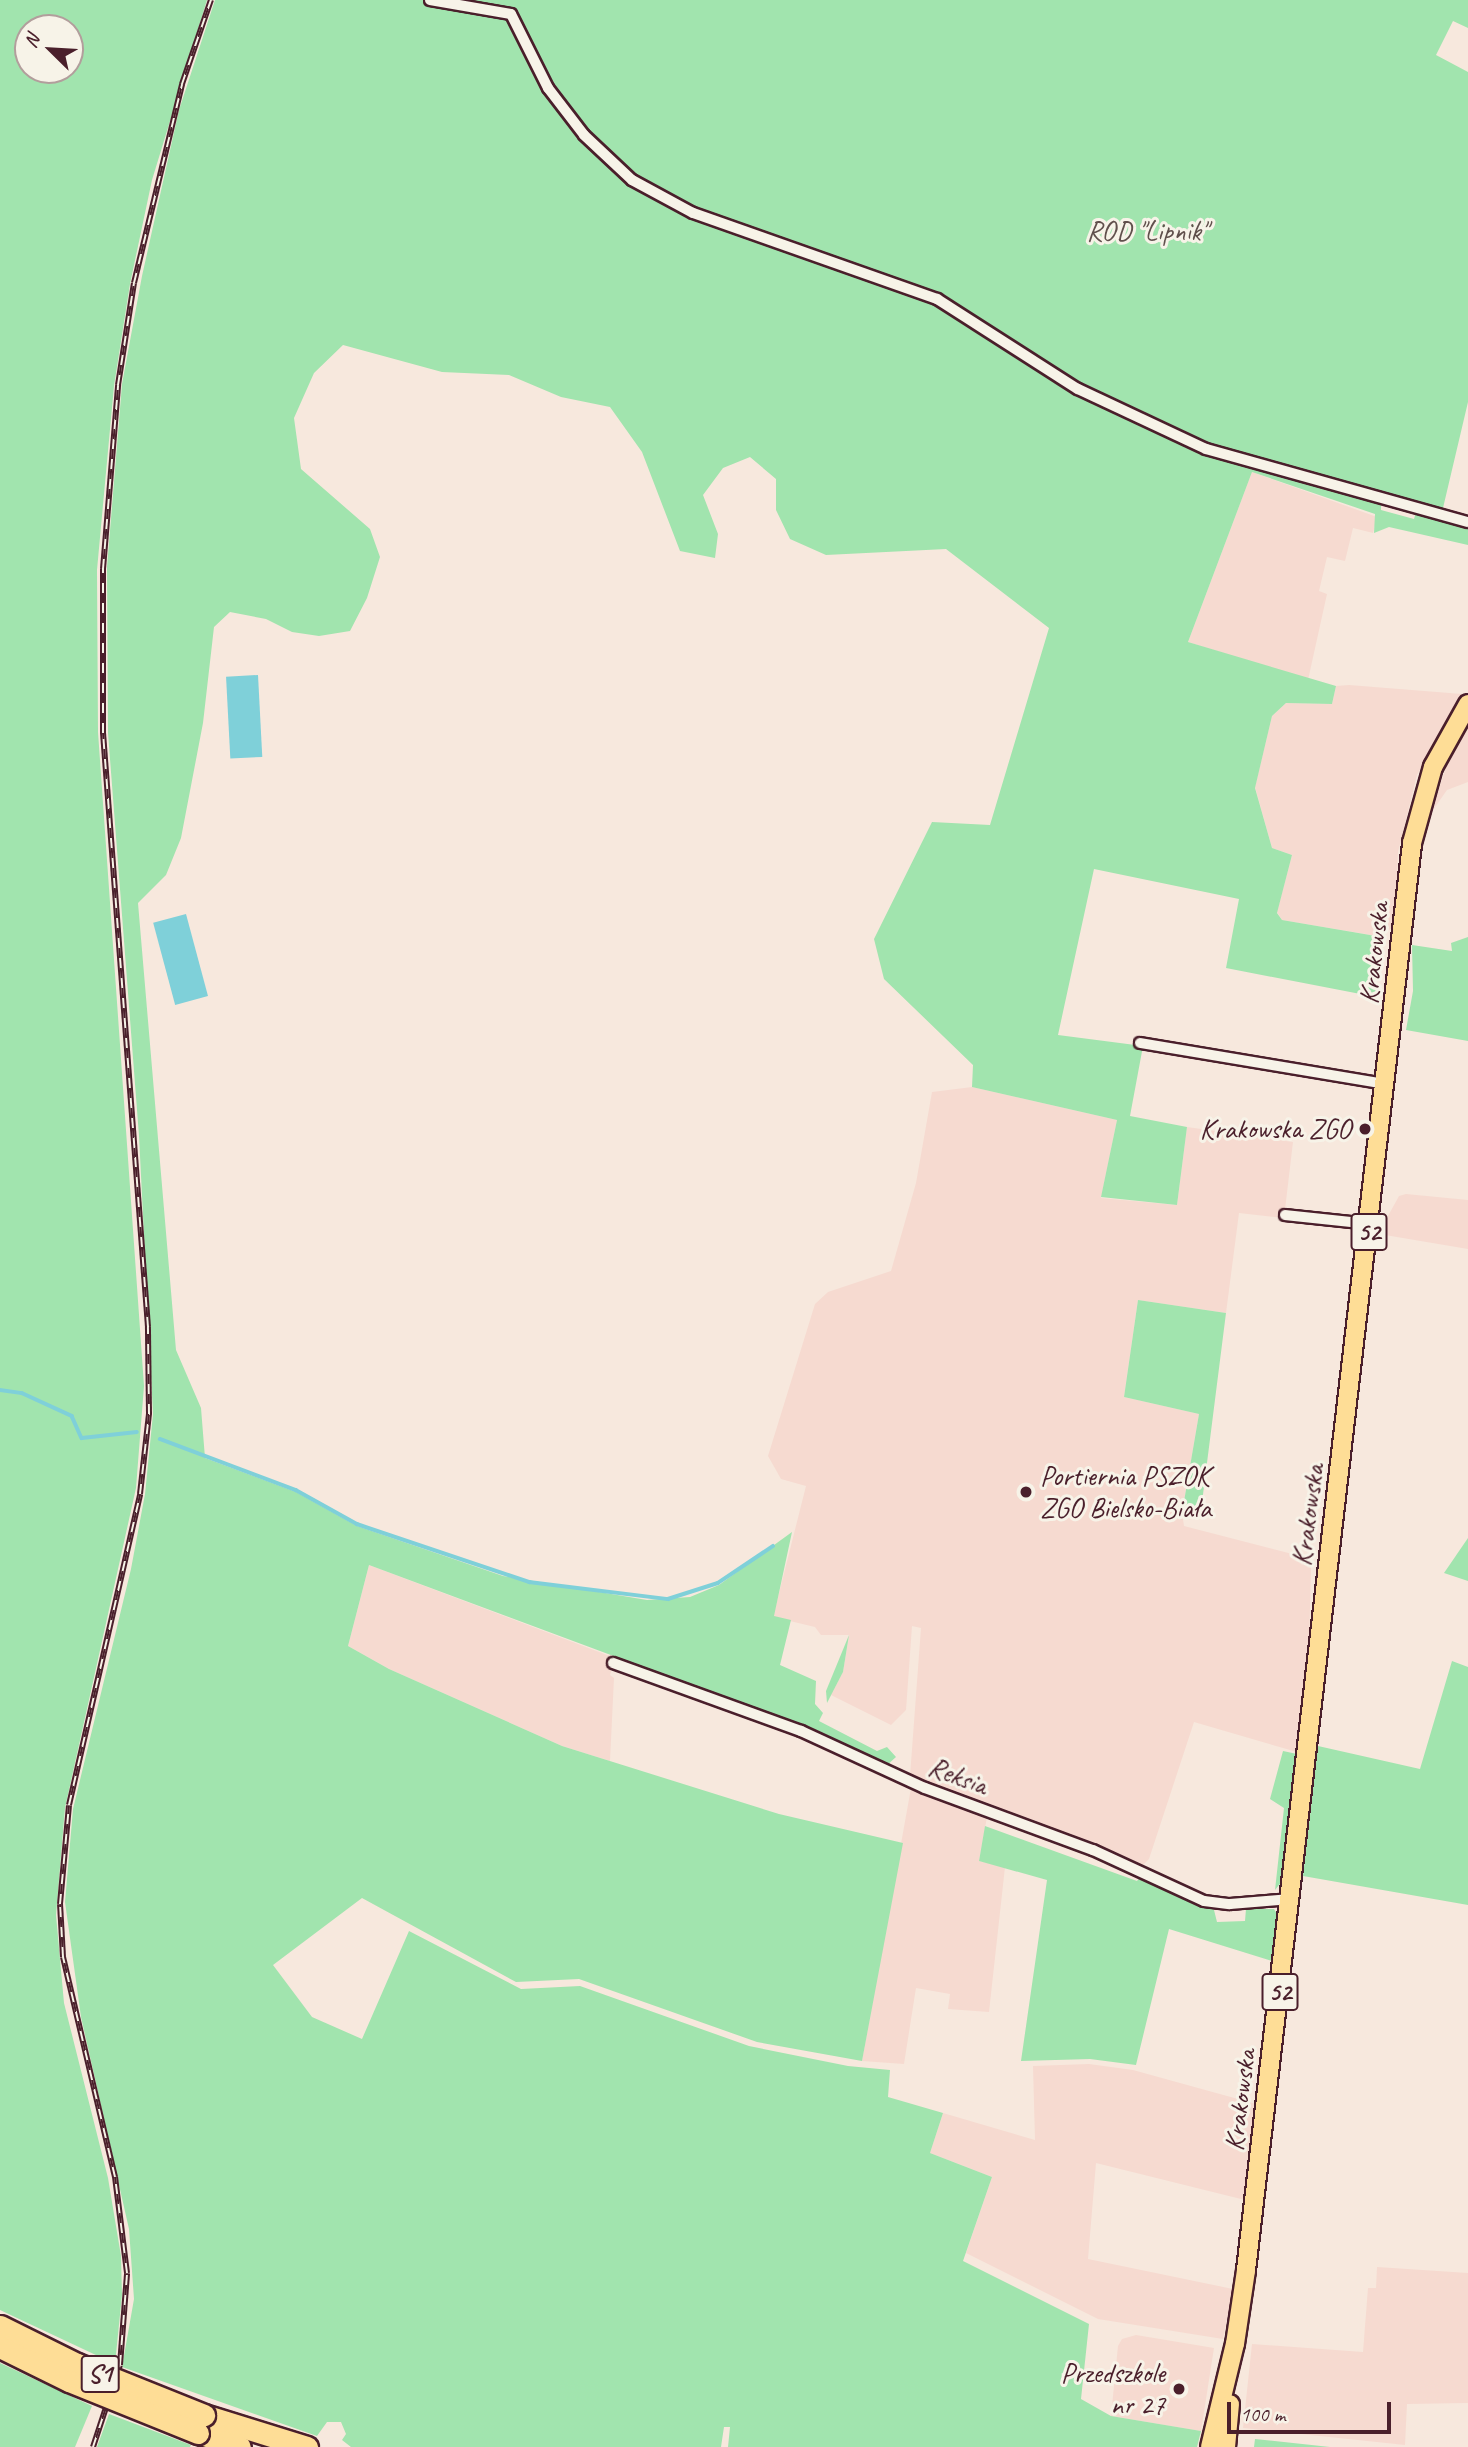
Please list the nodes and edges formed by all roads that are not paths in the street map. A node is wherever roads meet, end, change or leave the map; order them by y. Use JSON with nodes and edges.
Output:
{"nodes":[{"id":1,"x":430,"y":0,"type":"edge"},
{"id":2,"x":1468,"y":522,"type":"edge"},
{"id":3,"x":1468,"y":704,"type":"edge"},
{"id":4,"x":1140,"y":1043,"type":"dead end"},
{"id":5,"x":1386,"y":1084,"type":"junction"},
{"id":6,"x":1285,"y":1215,"type":"dead end"},
{"id":7,"x":1370,"y":1224,"type":"junction"},
{"id":8,"x":613,"y":1663,"type":"dead end"},
{"id":9,"x":1291,"y":1899,"type":"junction"},
{"id":10,"x":0,"y":2326,"type":"edge"},
{"id":11,"x":1235,"y":2344,"type":"junction"},
{"id":12,"x":0,"y":2347,"type":"edge"},
{"id":13,"x":201,"y":2424,"type":"junction"},
{"id":14,"x":240,"y":2447,"type":"edge"},
{"id":15,"x":307,"y":2447,"type":"edge"},
{"id":16,"x":1210,"y":2447,"type":"edge"},
{"id":17,"x":1226,"y":2447,"type":"edge"}],
"edges":[{"from":1,"to":2,"type":"street"},
{"from":3,"to":5,"type":"main road","name":"Krakowska","number":"52"},
{"from":4,"to":5,"type":"street"},
{"from":5,"to":7,"type":"main road","name":"Krakowska","number":"52"},
{"from":6,"to":7,"type":"street"},
{"from":7,"to":9,"type":"main road","name":"Krakowska","number":"52"},
{"from":8,"to":9,"type":"street","name":"Reksia"},
{"from":9,"to":11,"type":"main road","name":"Krakowska","number":"52"},
{"from":10,"to":13,"type":"highway","number":"S1","bridge":true},
{"from":11,"to":16,"type":"main road","name":"Krakowska","number":"52"},
{"from":11,"to":17,"type":"main road","name":"Krakowska","number":"52"},
{"from":12,"to":13,"type":"highway","number":"S1","bridge":true},
{"from":13,"to":14,"type":"highway","number":"S1"},
{"from":13,"to":15,"type":"highway","number":"S1"}]}
